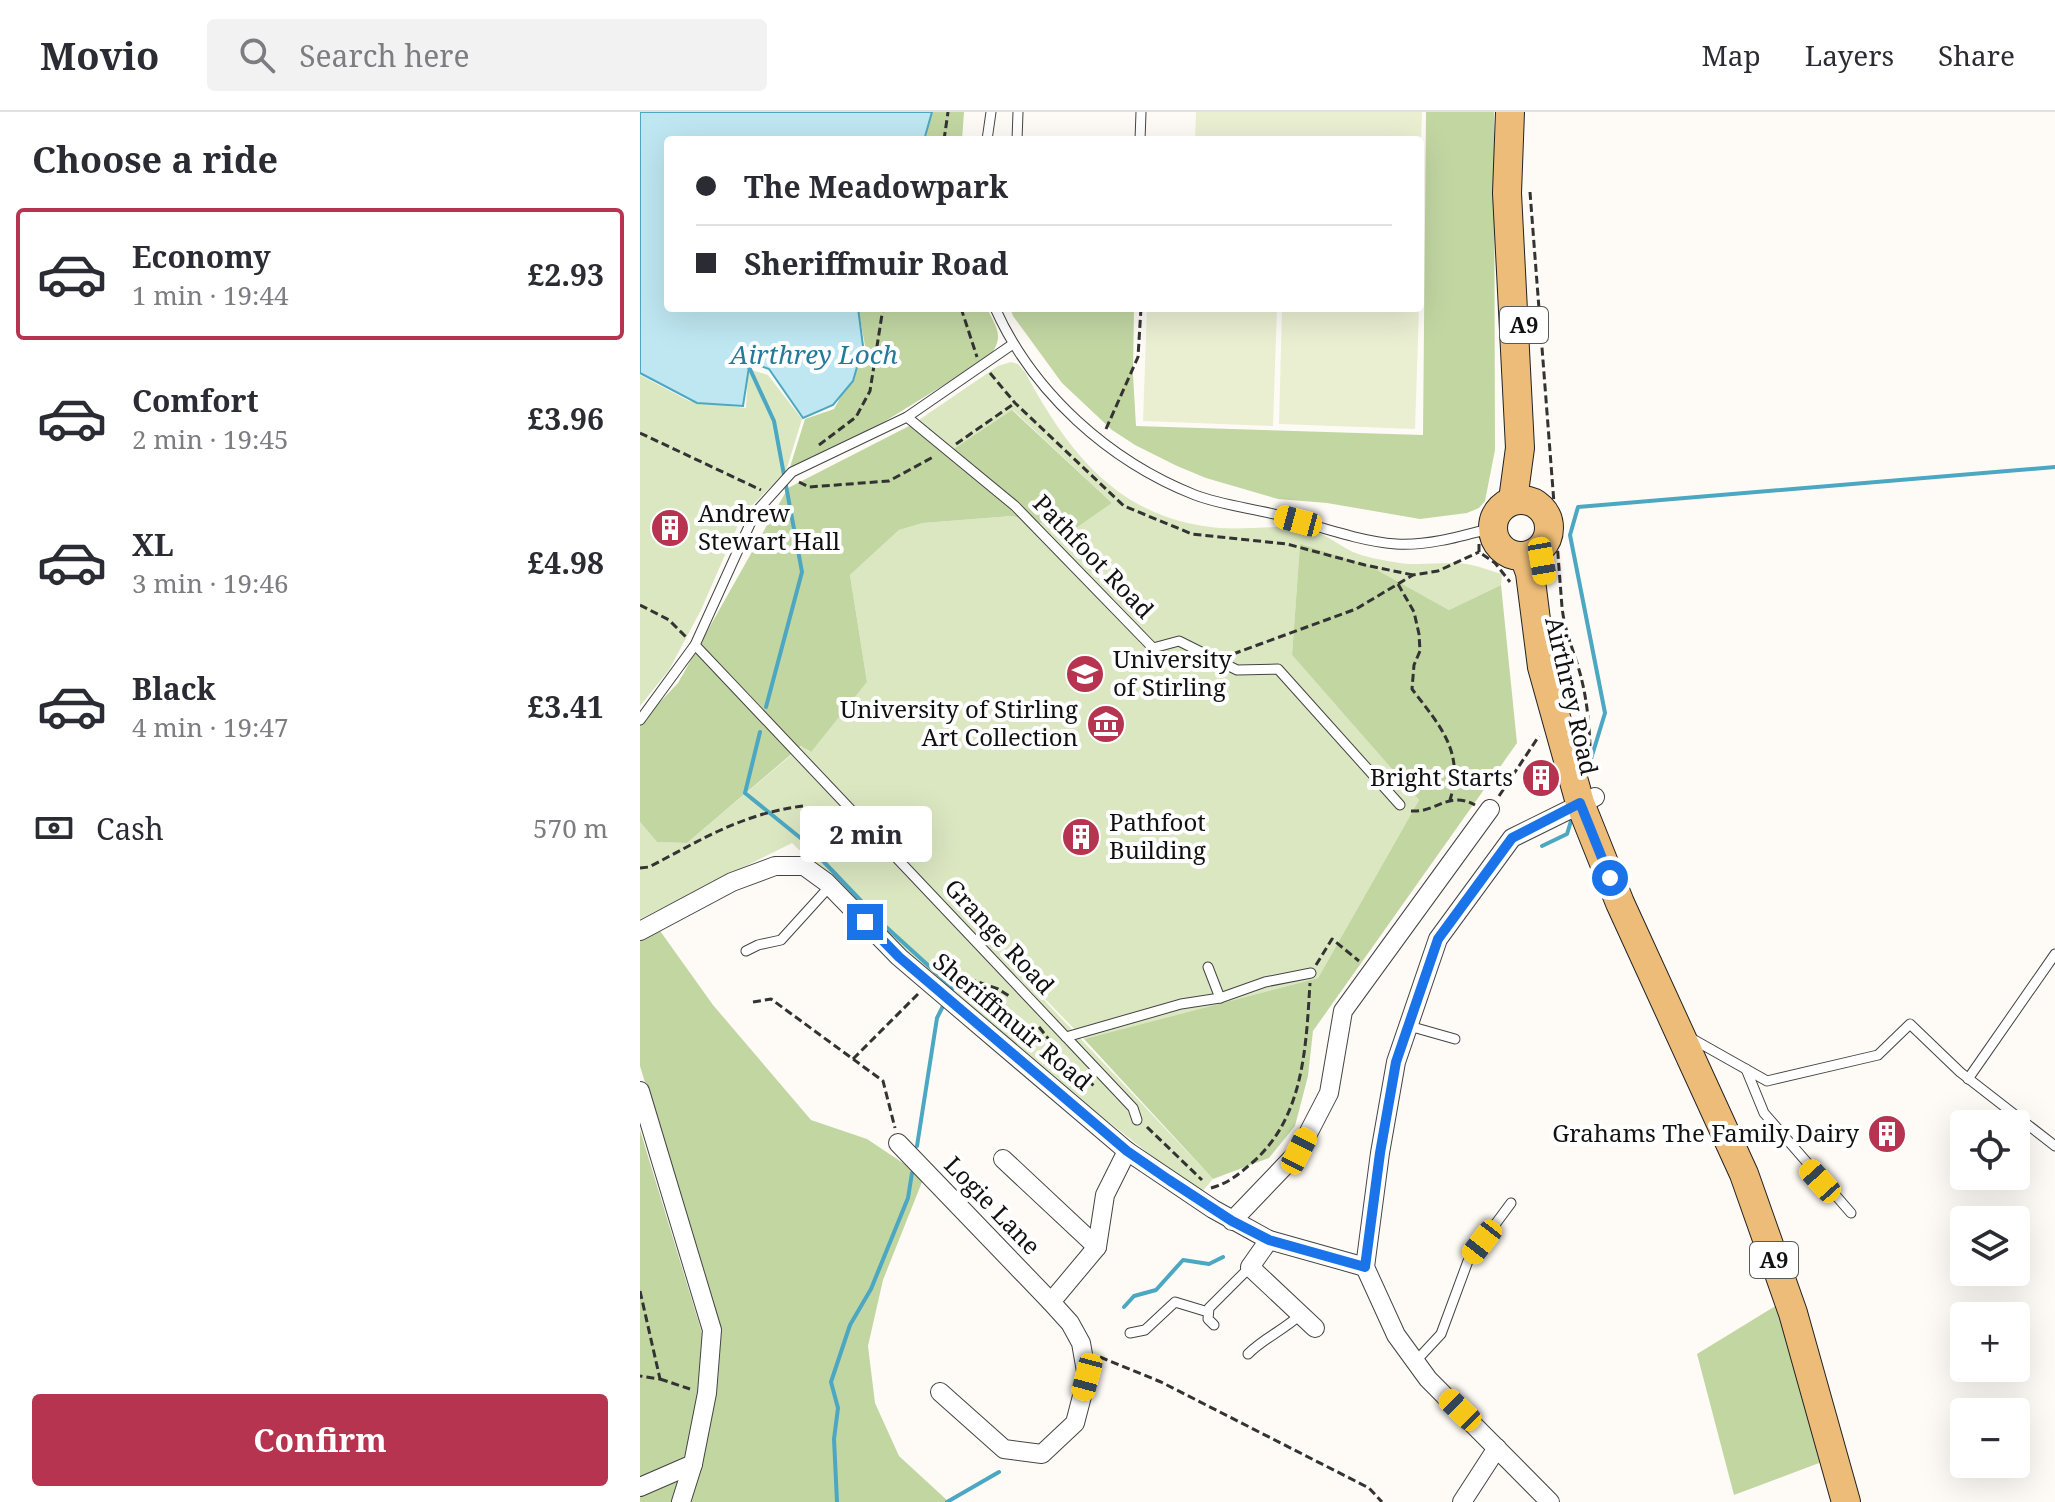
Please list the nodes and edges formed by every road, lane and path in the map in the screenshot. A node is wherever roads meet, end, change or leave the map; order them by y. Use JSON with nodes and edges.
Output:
{"nodes":[{"id":1,"x":948,"y":112,"type":"edge"},
{"id":2,"x":991,"y":112,"type":"edge"},
{"id":3,"x":1018,"y":112,"type":"edge"},
{"id":4,"x":1141,"y":112,"type":"edge"},
{"id":5,"x":1510,"y":112,"type":"edge"},
{"id":6,"x":945,"y":136,"type":"edge"},
{"id":7,"x":988,"y":136,"type":"edge"},
{"id":8,"x":1017,"y":136,"type":"edge"},
{"id":9,"x":1140,"y":136,"type":"edge"},
{"id":10,"x":1530,"y":189,"type":"dead end"},
{"id":11,"x":882,"y":312,"type":"edge"},
{"id":12,"x":997,"y":312,"type":"edge"},
{"id":13,"x":1141,"y":312,"type":"edge"},
{"id":14,"x":1013,"y":344,"type":"junction"},
{"id":15,"x":1015,"y":403,"type":"dead end"},
{"id":16,"x":907,"y":417,"type":"junction"},
{"id":17,"x":640,"y":433,"type":"edge"},
{"id":18,"x":1101,"y":441,"type":"junction"},
{"id":19,"x":811,"y":450,"type":"dead end"},
{"id":20,"x":946,"y":450,"type":"junction"},
{"id":21,"x":789,"y":477,"type":"junction"},
{"id":22,"x":758,"y":489,"type":"dead end"},
{"id":23,"x":1523,"y":501,"type":"junction"},
{"id":24,"x":1486,"y":540,"type":"junction"},
{"id":25,"x":1533,"y":552,"type":"junction"},
{"id":26,"x":1398,"y":584,"type":"junction"},
{"id":27,"x":640,"y":605,"type":"edge"},
{"id":28,"x":695,"y":645,"type":"junction"},
{"id":29,"x":1217,"y":659,"type":"junction"},
{"id":30,"x":1555,"y":716,"type":"junction"},
{"id":31,"x":640,"y":720,"type":"edge"},
{"id":32,"x":1581,"y":750,"type":"junction"},
{"id":33,"x":1450,"y":800,"type":"junction"},
{"id":34,"x":1587,"y":800,"type":"junction"},
{"id":35,"x":803,"y":806,"type":"dead end"},
{"id":36,"x":1404,"y":807,"type":"joint"},
{"id":37,"x":1484,"y":807,"type":"junction"},
{"id":38,"x":640,"y":868,"type":"edge"},
{"id":39,"x":830,"y":886,"type":"junction"},
{"id":40,"x":640,"y":931,"type":"edge"},
{"id":41,"x":746,"y":951,"type":"dead end"},
{"id":42,"x":2055,"y":954,"type":"edge"},
{"id":43,"x":1208,"y":967,"type":"dead end"},
{"id":44,"x":1372,"y":971,"type":"junction"},
{"id":45,"x":1311,"y":973,"type":"junction"},
{"id":46,"x":929,"y":983,"type":"junction"},
{"id":47,"x":1220,"y":998,"type":"junction"},
{"id":48,"x":753,"y":1002,"type":"dead end"},
{"id":49,"x":1409,"y":1026,"type":"junction"},
{"id":50,"x":1679,"y":1031,"type":"junction"},
{"id":51,"x":1066,"y":1037,"type":"junction"},
{"id":52,"x":1455,"y":1039,"type":"dead end"},
{"id":53,"x":853,"y":1059,"type":"junction"},
{"id":54,"x":1746,"y":1069,"type":"junction"},
{"id":55,"x":1968,"y":1079,"type":"junction"},
{"id":56,"x":640,"y":1091,"type":"edge"},
{"id":57,"x":1137,"y":1120,"type":"dead end"},
{"id":58,"x":898,"y":1143,"type":"joint"},
{"id":59,"x":2055,"y":1146,"type":"edge"},
{"id":60,"x":1127,"y":1151,"type":"junction"},
{"id":61,"x":1003,"y":1159,"type":"dead end"},
{"id":62,"x":1207,"y":1189,"type":"dead end"},
{"id":63,"x":1511,"y":1203,"type":"dead end"},
{"id":64,"x":1851,"y":1213,"type":"dead end"},
{"id":65,"x":1232,"y":1221,"type":"junction"},
{"id":66,"x":1269,"y":1240,"type":"junction"},
{"id":67,"x":1097,"y":1247,"type":"junction"},
{"id":68,"x":1250,"y":1267,"type":"junction"},
{"id":69,"x":1365,"y":1267,"type":"junction"},
{"id":70,"x":640,"y":1291,"type":"edge"},
{"id":71,"x":1051,"y":1302,"type":"junction"},
{"id":72,"x":1208,"y":1312,"type":"junction"},
{"id":73,"x":1301,"y":1314,"type":"junction"},
{"id":74,"x":1214,"y":1325,"type":"dead end"},
{"id":75,"x":1315,"y":1328,"type":"dead end"},
{"id":76,"x":1130,"y":1333,"type":"dead end"},
{"id":77,"x":1081,"y":1343,"type":"junction"},
{"id":78,"x":1248,"y":1354,"type":"dead end"},
{"id":79,"x":1415,"y":1362,"type":"junction"},
{"id":80,"x":640,"y":1376,"type":"edge"},
{"id":81,"x":660,"y":1379,"type":"junction"},
{"id":82,"x":940,"y":1392,"type":"dead end"},
{"id":83,"x":707,"y":1393,"type":"junction"},
{"id":84,"x":1497,"y":1448,"type":"junction"},
{"id":85,"x":693,"y":1464,"type":"junction"},
{"id":86,"x":640,"y":1487,"type":"edge"},
{"id":87,"x":681,"y":1502,"type":"edge"},
{"id":88,"x":1382,"y":1502,"type":"edge"},
{"id":89,"x":1462,"y":1502,"type":"edge"},
{"id":90,"x":1550,"y":1502,"type":"edge"},
{"id":91,"x":1846,"y":1502,"type":"edge"}],
"edges":[{"from":1,"to":6,"type":"path"},
{"from":2,"to":7,"type":"lane"},
{"from":3,"to":8,"type":"lane"},
{"from":4,"to":9,"type":"lane"},
{"from":5,"to":23,"type":"main road","number":"A9"},
{"from":10,"to":32,"type":"path"},
{"from":11,"to":19,"type":"path"},
{"from":12,"to":14,"type":"lane"},
{"from":13,"to":18,"type":"path"},
{"from":14,"to":16,"type":"lane"},
{"from":14,"to":18,"type":"lane"},
{"from":15,"to":20,"type":"path"},
{"from":16,"to":20,"type":"lane","name":"Pathfoot Road"},
{"from":16,"to":21,"type":"lane"},
{"from":17,"to":22,"type":"path"},
{"from":18,"to":24,"type":"lane"},
{"from":20,"to":21,"type":"path"},
{"from":20,"to":29,"type":"lane","name":"Pathfoot Road"},
{"from":21,"to":28,"type":"lane"},
{"from":23,"to":24,"type":"main road","number":"A9"},
{"from":23,"to":25,"type":"main road","number":"A9"},
{"from":24,"to":25,"type":"main road"},
{"from":24,"to":26,"type":"path"},
{"from":25,"to":30,"type":"main road","name":"Airthrey Road","number":"A9"},
{"from":25,"to":32,"type":"main road","name":"Airthrey Road","number":"A9"},
{"from":26,"to":29,"type":"path"},
{"from":26,"to":33,"type":"path"},
{"from":27,"to":28,"type":"path"},
{"from":28,"to":31,"type":"lane"},
{"from":28,"to":51,"type":"lane","name":"Grange Road"},
{"from":29,"to":36,"type":"lane","name":"Pathfoot Road"},
{"from":30,"to":34,"type":"main road","name":"Airthrey Road","number":"A9"},
{"from":30,"to":37,"type":"path"},
{"from":32,"to":34,"type":"main road","name":"Airthrey Road","number":"A9"},
{"from":33,"to":36,"type":"path"},
{"from":33,"to":37,"type":"path"},
{"from":34,"to":49,"type":"street"},
{"from":34,"to":50,"type":"main road","number":"A9"},
{"from":35,"to":38,"type":"path"},
{"from":37,"to":44,"type":"street"},
{"from":39,"to":40,"type":"street","name":"Sheriffmuir Road"},
{"from":39,"to":41,"type":"lane"},
{"from":39,"to":46,"type":"street","name":"Sheriffmuir Road"},
{"from":42,"to":55,"type":"lane"},
{"from":43,"to":47,"type":"lane"},
{"from":44,"to":45,"type":"path"},
{"from":44,"to":65,"type":"street"},
{"from":45,"to":47,"type":"lane"},
{"from":45,"to":62,"type":"path"},
{"from":46,"to":53,"type":"path"},
{"from":46,"to":60,"type":"street","name":"Sheriffmuir Road"},
{"from":47,"to":51,"type":"lane"},
{"from":48,"to":53,"type":"path"},
{"from":49,"to":52,"type":"lane"},
{"from":49,"to":69,"type":"street"},
{"from":50,"to":54,"type":"lane"},
{"from":50,"to":91,"type":"main road","number":"A9"},
{"from":51,"to":57,"type":"lane","name":"Grange Road"},
{"from":53,"to":58,"type":"path"},
{"from":54,"to":55,"type":"lane"},
{"from":54,"to":64,"type":"lane"},
{"from":55,"to":59,"type":"lane"},
{"from":56,"to":83,"type":"street"},
{"from":58,"to":71,"type":"street","name":"Logie Lane"},
{"from":60,"to":65,"type":"street","name":"Sheriffmuir Road"},
{"from":60,"to":67,"type":"street"},
{"from":61,"to":67,"type":"street"},
{"from":63,"to":79,"type":"lane"},
{"from":65,"to":66,"type":"street","name":"Sheriffmuir Road"},
{"from":66,"to":68,"type":"street"},
{"from":66,"to":69,"type":"street","name":"Sheriffmuir Road"},
{"from":67,"to":71,"type":"street"},
{"from":68,"to":72,"type":"lane"},
{"from":68,"to":73,"type":"street"},
{"from":69,"to":79,"type":"street"},
{"from":70,"to":81,"type":"path"},
{"from":71,"to":77,"type":"street","name":"Logie Lane"},
{"from":72,"to":74,"type":"lane"},
{"from":72,"to":76,"type":"lane"},
{"from":73,"to":75,"type":"street"},
{"from":73,"to":78,"type":"lane"},
{"from":77,"to":82,"type":"street"},
{"from":77,"to":88,"type":"path"},
{"from":79,"to":84,"type":"street"},
{"from":80,"to":81,"type":"path"},
{"from":81,"to":83,"type":"path"},
{"from":83,"to":85,"type":"street"},
{"from":84,"to":89,"type":"street"},
{"from":84,"to":90,"type":"street"},
{"from":85,"to":86,"type":"street"},
{"from":85,"to":87,"type":"street"}]}
